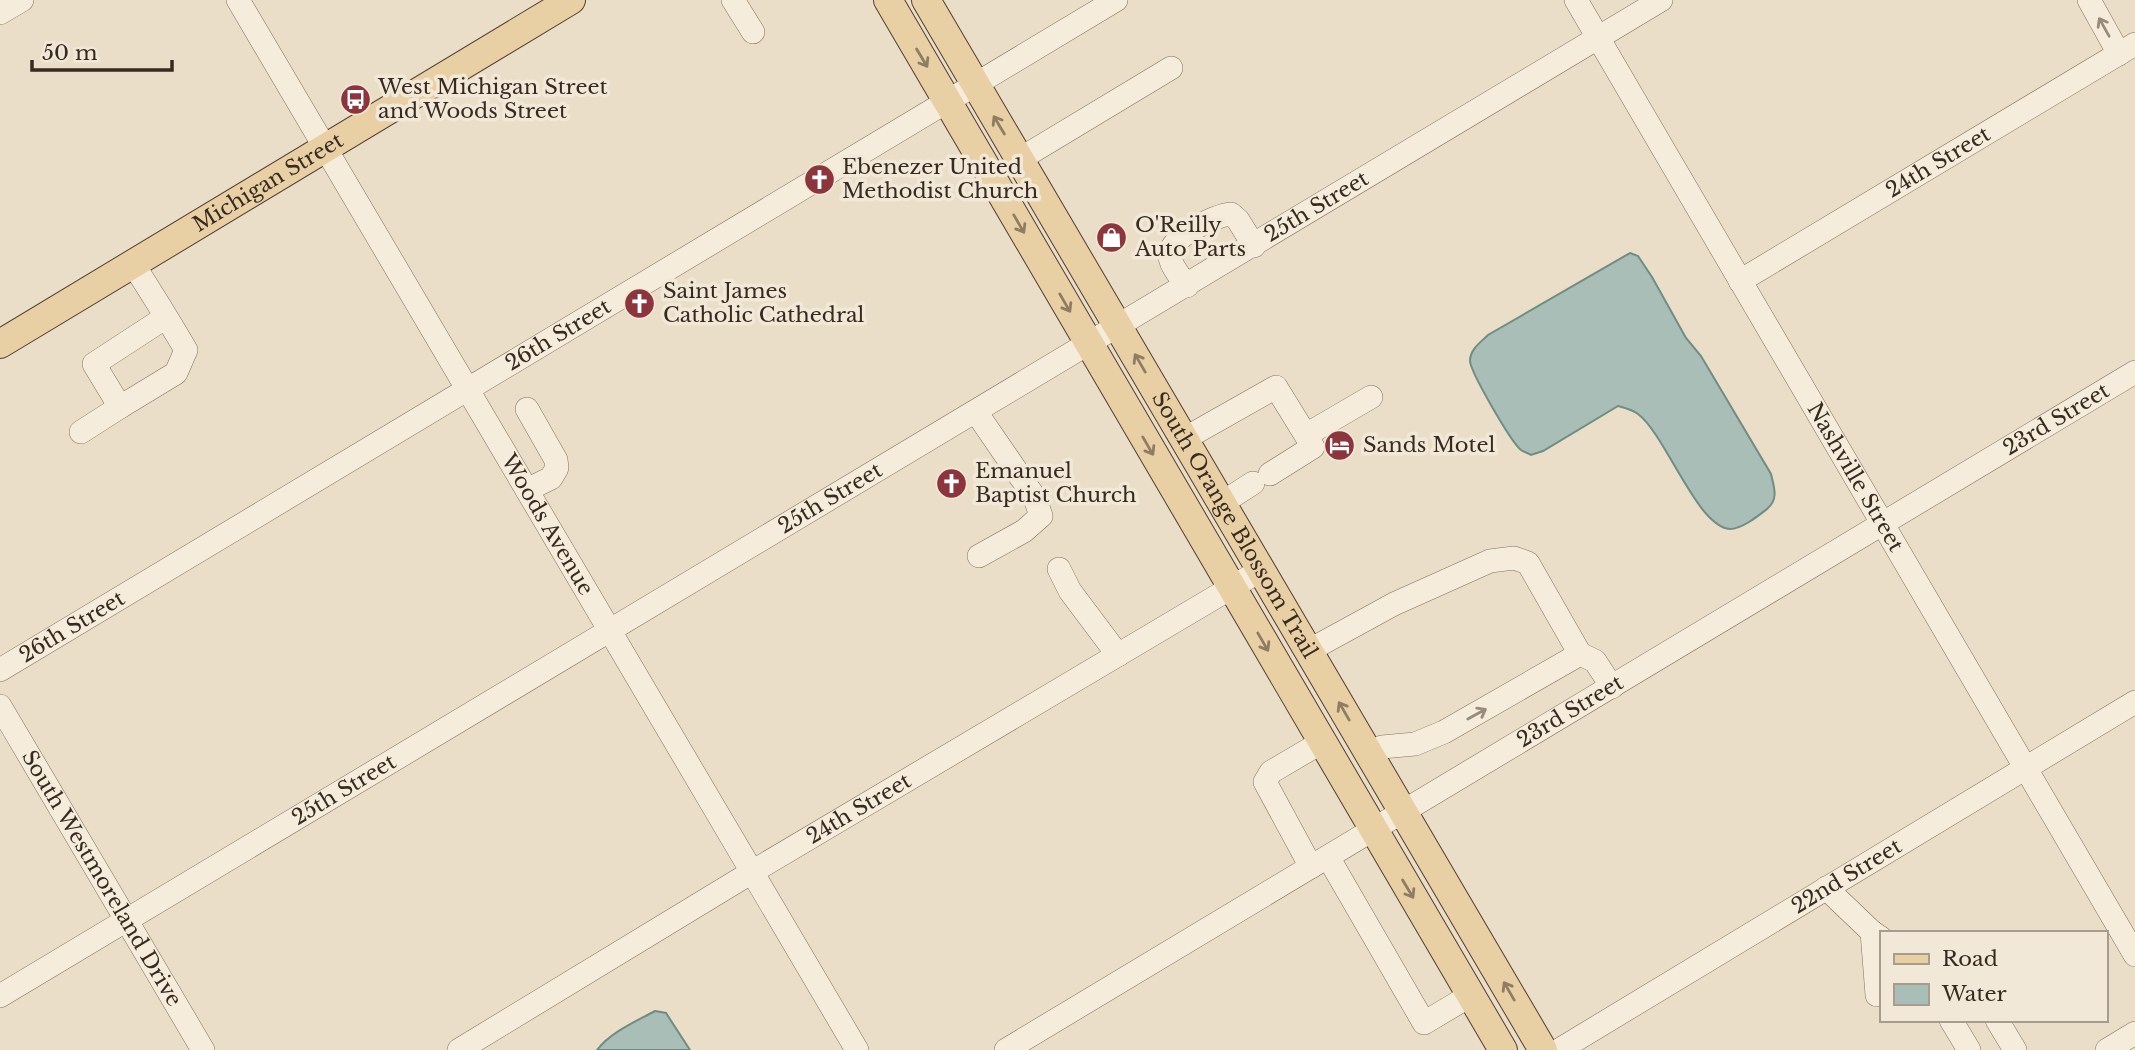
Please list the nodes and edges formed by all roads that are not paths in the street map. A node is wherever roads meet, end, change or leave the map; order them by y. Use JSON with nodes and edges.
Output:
{"nodes":[{"id":1,"x":22,"y":0,"type":"edge"},
{"id":2,"x":238,"y":0,"type":"edge"},
{"id":3,"x":571,"y":0,"type":"edge"},
{"id":4,"x":733,"y":0,"type":"edge"},
{"id":5,"x":888,"y":0,"type":"edge"},
{"id":6,"x":926,"y":0,"type":"edge"},
{"id":7,"x":1116,"y":0,"type":"edge"},
{"id":8,"x":1576,"y":0,"type":"edge"},
{"id":9,"x":1661,"y":0,"type":"edge"},
{"id":10,"x":2089,"y":0,"type":"edge"},
{"id":11,"x":0,"y":13,"type":"edge"},
{"id":12,"x":753,"y":32,"type":"dead end"},
{"id":13,"x":1598,"y":38,"type":"junction"},
{"id":14,"x":2127,"y":49,"type":"edge"},
{"id":15,"x":1171,"y":68,"type":"dead end"},
{"id":16,"x":976,"y":85,"type":"junction"},
{"id":17,"x":948,"y":102,"type":"junction"},
{"id":18,"x":325,"y":148,"type":"junction"},
{"id":19,"x":1020,"y":159,"type":"junction"},
{"id":20,"x":1254,"y":246,"type":"junction"},
{"id":21,"x":132,"y":264,"type":"junction"},
{"id":22,"x":1740,"y":281,"type":"junction"},
{"id":23,"x":1186,"y":286,"type":"junction"},
{"id":24,"x":166,"y":317,"type":"junction"},
{"id":25,"x":1118,"y":327,"type":"junction"},
{"id":26,"x":0,"y":344,"type":"edge"},
{"id":27,"x":1089,"y":344,"type":"junction"},
{"id":28,"x":2135,"y":372,"type":"edge"},
{"id":29,"x":467,"y":390,"type":"junction"},
{"id":30,"x":1371,"y":397,"type":"dead end"},
{"id":31,"x":120,"y":407,"type":"junction"},
{"id":32,"x":527,"y":409,"type":"dead end"},
{"id":33,"x":976,"y":412,"type":"junction"},
{"id":34,"x":81,"y":432,"type":"dead end"},
{"id":35,"x":1306,"y":435,"type":"junction"},
{"id":36,"x":1184,"y":439,"type":"junction"},
{"id":37,"x":527,"y":490,"type":"junction"},
{"id":38,"x":1222,"y":503,"type":"junction"},
{"id":39,"x":1882,"y":523,"type":"junction"},
{"id":40,"x":979,"y":556,"type":"dead end"},
{"id":41,"x":1059,"y":569,"type":"dead end"},
{"id":42,"x":1261,"y":570,"type":"junction"},
{"id":43,"x":1231,"y":588,"type":"junction"},
{"id":44,"x":611,"y":630,"type":"junction"},
{"id":45,"x":1308,"y":651,"type":"junction"},
{"id":46,"x":1580,"y":654,"type":"junction"},
{"id":47,"x":1118,"y":655,"type":"junction"},
{"id":48,"x":0,"y":670,"type":"edge"},
{"id":49,"x":1612,"y":687,"type":"junction"},
{"id":50,"x":2135,"y":702,"type":"edge"},
{"id":51,"x":0,"y":706,"type":"edge"},
{"id":52,"x":1322,"y":742,"type":"junction"},
{"id":53,"x":1369,"y":754,"type":"junction"},
{"id":54,"x":2025,"y":766,"type":"junction"},
{"id":55,"x":1404,"y":813,"type":"junction"},
{"id":56,"x":1373,"y":831,"type":"junction"},
{"id":57,"x":1319,"y":862,"type":"junction"},
{"id":58,"x":752,"y":872,"type":"junction"},
{"id":59,"x":1826,"y":888,"type":"junction"},
{"id":60,"x":129,"y":920,"type":"junction"},
{"id":61,"x":1877,"y":935,"type":"edge"},
{"id":62,"x":2135,"y":955,"type":"edge"},
{"id":63,"x":1471,"y":995,"type":"junction"},
{"id":64,"x":1877,"y":995,"type":"dead end"},
{"id":65,"x":0,"y":996,"type":"edge"},
{"id":66,"x":1952,"y":1022,"type":"edge"},
{"id":67,"x":1998,"y":1022,"type":"edge"},
{"id":68,"x":2135,"y":1033,"type":"edge"},
{"id":69,"x":203,"y":1050,"type":"edge"},
{"id":70,"x":459,"y":1050,"type":"edge"},
{"id":71,"x":857,"y":1050,"type":"edge"},
{"id":72,"x":1006,"y":1050,"type":"edge"},
{"id":73,"x":1503,"y":1050,"type":"edge"},
{"id":74,"x":1543,"y":1050,"type":"edge"},
{"id":75,"x":1559,"y":1050,"type":"edge"},
{"id":76,"x":1969,"y":1050,"type":"edge"},
{"id":77,"x":2015,"y":1050,"type":"edge"},
{"id":78,"x":2107,"y":1050,"type":"edge"}],
"edges":[{"from":1,"to":11,"type":"street"},
{"from":2,"to":18,"type":"street","name":"Woods Avenue"},
{"from":3,"to":18,"type":"main road","name":"Michigan Street"},
{"from":4,"to":12,"type":"street"},
{"from":5,"to":17,"type":"main road","name":"South Orange Blossom Trail","one_way":true},
{"from":6,"to":16,"type":"main road","name":"South Orange Blossom Trail"},
{"from":7,"to":16,"type":"street","name":"26th Street"},
{"from":8,"to":13,"type":"street","name":"Nashville Street"},
{"from":9,"to":13,"type":"street","name":"25th Street"},
{"from":14,"to":10,"type":"street","one_way":true},
{"from":13,"to":20,"type":"street","name":"25th Street"},
{"from":13,"to":22,"type":"street","name":"Nashville Street"},
{"from":14,"to":22,"type":"street","name":"24th Street"},
{"from":15,"to":19,"type":"street"},
{"from":16,"to":17,"type":"street","name":"26th Street"},
{"from":19,"to":16,"type":"main road","name":"South Orange Blossom Trail","one_way":true},
{"from":17,"to":27,"type":"main road","name":"South Orange Blossom Trail","one_way":true},
{"from":17,"to":29,"type":"street","name":"26th Street"},
{"from":18,"to":21,"type":"main road","name":"Michigan Street"},
{"from":18,"to":29,"type":"street","name":"Woods Avenue"},
{"from":19,"to":25,"type":"main road","name":"South Orange Blossom Trail"},
{"from":20,"to":23,"type":"street","name":"25th Street"},
{"from":20,"to":23,"type":"street"},
{"from":21,"to":24,"type":"street"},
{"from":21,"to":26,"type":"main road","name":"Michigan Street"},
{"from":22,"to":39,"type":"street","name":"Nashville Street"},
{"from":23,"to":25,"type":"street","name":"25th Street"},
{"from":24,"to":31,"type":"street"},
{"from":24,"to":31,"type":"street"},
{"from":25,"to":27,"type":"street","name":"25th Street"},
{"from":36,"to":25,"type":"main road","name":"South Orange Blossom Trail","one_way":true},
{"from":27,"to":33,"type":"street","name":"25th Street"},
{"from":27,"to":43,"type":"main road","name":"South Orange Blossom Trail","one_way":true},
{"from":28,"to":39,"type":"street","name":"23rd Street"},
{"from":29,"to":37,"type":"street","name":"Woods Avenue"},
{"from":29,"to":48,"type":"street","name":"26th Street"},
{"from":30,"to":35,"type":"street"},
{"from":31,"to":34,"type":"street"},
{"from":32,"to":37,"type":"street"},
{"from":33,"to":40,"type":"street"},
{"from":33,"to":44,"type":"street","name":"25th Street"},
{"from":35,"to":36,"type":"street"},
{"from":35,"to":38,"type":"street"},
{"from":36,"to":38,"type":"main road","name":"South Orange Blossom Trail"},
{"from":37,"to":44,"type":"street","name":"Woods Avenue"},
{"from":38,"to":42,"type":"main road","name":"South Orange Blossom Trail"},
{"from":39,"to":49,"type":"street","name":"23rd Street"},
{"from":39,"to":54,"type":"street","name":"Nashville Street"},
{"from":41,"to":47,"type":"street"},
{"from":42,"to":43,"type":"street","name":"24th Street"},
{"from":42,"to":45,"type":"main road","name":"South Orange Blossom Trail"},
{"from":43,"to":47,"type":"street","name":"24th Street"},
{"from":43,"to":52,"type":"main road","name":"South Orange Blossom Trail","one_way":true},
{"from":44,"to":58,"type":"street","name":"Woods Avenue"},
{"from":44,"to":60,"type":"street","name":"25th Street"},
{"from":45,"to":46,"type":"street"},
{"from":53,"to":45,"type":"main road","name":"South Orange Blossom Trail","one_way":true},
{"from":46,"to":49,"type":"street"},
{"from":53,"to":46,"type":"street","one_way":true},
{"from":47,"to":58,"type":"street","name":"24th Street"},
{"from":49,"to":55,"type":"street","name":"23rd Street"},
{"from":50,"to":54,"type":"street","name":"22nd Street"},
{"from":51,"to":60,"type":"street","name":"South Westmoreland Drive"},
{"from":52,"to":56,"type":"main road","name":"South Orange Blossom Trail"},
{"from":52,"to":57,"type":"street"},
{"from":53,"to":55,"type":"main road","name":"South Orange Blossom Trail"},
{"from":54,"to":59,"type":"street","name":"22nd Street"},
{"from":54,"to":62,"type":"street","name":"Nashville Street"},
{"from":55,"to":56,"type":"street","name":"23rd Street"},
{"from":74,"to":55,"type":"main road","name":"South Orange Blossom Trail","one_way":true},
{"from":56,"to":57,"type":"street","name":"23rd Street"},
{"from":56,"to":63,"type":"main road","name":"South Orange Blossom Trail","one_way":true},
{"from":57,"to":63,"type":"street"},
{"from":57,"to":72,"type":"street","name":"23rd Street"},
{"from":58,"to":70,"type":"street","name":"24th Street"},
{"from":58,"to":71,"type":"street","name":"Woods Avenue"},
{"from":59,"to":61,"type":"street"},
{"from":59,"to":75,"type":"street","name":"22nd Street"},
{"from":60,"to":65,"type":"street","name":"25th Street"},
{"from":60,"to":69,"type":"street","name":"South Westmoreland Drive"},
{"from":61,"to":64,"type":"street"},
{"from":63,"to":73,"type":"main road","name":"South Orange Blossom Trail"},
{"from":66,"to":76,"type":"street"},
{"from":67,"to":77,"type":"street"},
{"from":68,"to":78,"type":"street"}]}
